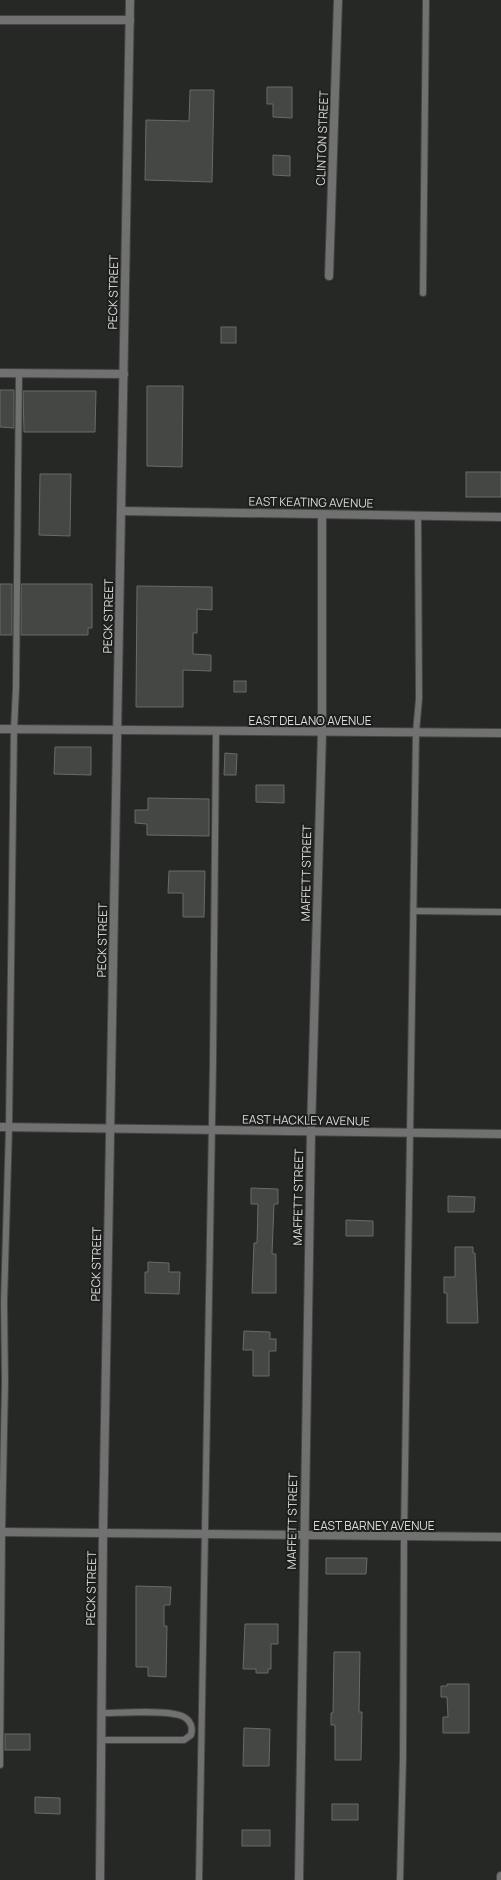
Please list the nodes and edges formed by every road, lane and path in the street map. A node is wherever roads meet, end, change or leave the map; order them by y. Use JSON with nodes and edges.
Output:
{"nodes":[{"id":1,"x":130,"y":0,"type":"edge"},
{"id":2,"x":338,"y":0,"type":"edge"},
{"id":3,"x":426,"y":0,"type":"edge"},
{"id":4,"x":0,"y":20,"type":"edge"},
{"id":5,"x":130,"y":20,"type":"junction"},
{"id":6,"x":329,"y":276,"type":"dead end"},
{"id":7,"x":423,"y":293,"type":"dead end"},
{"id":8,"x":0,"y":373,"type":"edge"},
{"id":9,"x":19,"y":373,"type":"junction"},
{"id":10,"x":124,"y":374,"type":"junction"},
{"id":11,"x":121,"y":511,"type":"junction"},
{"id":12,"x":322,"y":515,"type":"junction"},
{"id":13,"x":418,"y":516,"type":"junction"},
{"id":14,"x":501,"y":518,"type":"edge"},
{"id":15,"x":0,"y":729,"type":"edge"},
{"id":16,"x":14,"y":729,"type":"junction"},
{"id":17,"x":119,"y":730,"type":"junction"},
{"id":18,"x":216,"y":731,"type":"junction"},
{"id":19,"x":322,"y":732,"type":"junction"},
{"id":20,"x":416,"y":732,"type":"junction"},
{"id":21,"x":501,"y":733,"type":"edge"},
{"id":22,"x":414,"y":911,"type":"junction"},
{"id":23,"x":501,"y":912,"type":"edge"},
{"id":24,"x":0,"y":1127,"type":"edge"},
{"id":25,"x":9,"y":1127,"type":"junction"},
{"id":26,"x":110,"y":1129,"type":"junction"},
{"id":27,"x":212,"y":1131,"type":"junction"},
{"id":28,"x":311,"y":1132,"type":"junction"},
{"id":29,"x":411,"y":1133,"type":"junction"},
{"id":30,"x":501,"y":1134,"type":"edge"},
{"id":31,"x":1,"y":1532,"type":"edge"},
{"id":32,"x":103,"y":1533,"type":"junction"},
{"id":33,"x":204,"y":1535,"type":"junction"},
{"id":34,"x":304,"y":1536,"type":"junction"},
{"id":35,"x":404,"y":1537,"type":"junction"},
{"id":36,"x":501,"y":1538,"type":"edge"},
{"id":37,"x":101,"y":1713,"type":"junction"},
{"id":38,"x":101,"y":1740,"type":"junction"},
{"id":39,"x":0,"y":1765,"type":"edge"},
{"id":40,"x":501,"y":1876,"type":"edge"},
{"id":41,"x":100,"y":1880,"type":"edge"},
{"id":42,"x":199,"y":1880,"type":"edge"},
{"id":43,"x":299,"y":1880,"type":"edge"},
{"id":44,"x":400,"y":1880,"type":"edge"},
{"id":45,"x":501,"y":1880,"type":"edge"}],
"edges":[{"from":1,"to":5,"type":"street","name":"PECK STREET"},
{"from":2,"to":6,"type":"street","name":"CLINTON STREET"},
{"from":3,"to":7,"type":"lane"},
{"from":4,"to":5,"type":"street"},
{"from":5,"to":10,"type":"street","name":"PECK STREET"},
{"from":8,"to":9,"type":"street"},
{"from":9,"to":10,"type":"street"},
{"from":9,"to":16,"type":"lane"},
{"from":10,"to":11,"type":"street","name":"PECK STREET"},
{"from":11,"to":12,"type":"street","name":"EAST KEATING AVENUE"},
{"from":11,"to":17,"type":"street","name":"PECK STREET"},
{"from":12,"to":13,"type":"street","name":"EAST KEATING AVENUE"},
{"from":12,"to":19,"type":"street","name":"MAFFETT STREET"},
{"from":13,"to":14,"type":"street","name":"EAST KEATING AVENUE"},
{"from":13,"to":20,"type":"lane"},
{"from":15,"to":16,"type":"street","name":"EAST DELANO AVENUE"},
{"from":16,"to":17,"type":"street","name":"EAST DELANO AVENUE"},
{"from":16,"to":25,"type":"lane"},
{"from":17,"to":18,"type":"street","name":"EAST DELANO AVENUE"},
{"from":17,"to":26,"type":"street","name":"PECK STREET"},
{"from":18,"to":19,"type":"street","name":"EAST DELANO AVENUE"},
{"from":18,"to":27,"type":"lane"},
{"from":19,"to":20,"type":"street","name":"EAST DELANO AVENUE"},
{"from":19,"to":28,"type":"street","name":"MAFFETT STREET"},
{"from":20,"to":21,"type":"street","name":"EAST DELANO AVENUE"},
{"from":20,"to":22,"type":"lane"},
{"from":22,"to":23,"type":"lane"},
{"from":22,"to":29,"type":"lane"},
{"from":24,"to":25,"type":"street","name":"EAST HACKLEY AVENUE"},
{"from":25,"to":26,"type":"street","name":"EAST HACKLEY AVENUE"},
{"from":25,"to":31,"type":"lane"},
{"from":26,"to":27,"type":"street","name":"EAST HACKLEY AVENUE"},
{"from":26,"to":32,"type":"street","name":"PECK STREET"},
{"from":27,"to":28,"type":"street","name":"EAST HACKLEY AVENUE"},
{"from":27,"to":33,"type":"lane"},
{"from":28,"to":29,"type":"street","name":"EAST HACKLEY AVENUE"},
{"from":28,"to":34,"type":"street","name":"MAFFETT STREET"},
{"from":29,"to":30,"type":"street","name":"EAST HACKLEY AVENUE"},
{"from":29,"to":35,"type":"lane"},
{"from":31,"to":32,"type":"street","name":"EAST BARNEY AVENUE"},
{"from":31,"to":39,"type":"lane"},
{"from":32,"to":33,"type":"street","name":"EAST BARNEY AVENUE"},
{"from":32,"to":37,"type":"street","name":"PECK STREET"},
{"from":33,"to":34,"type":"street","name":"EAST BARNEY AVENUE"},
{"from":33,"to":42,"type":"lane"},
{"from":34,"to":35,"type":"street","name":"EAST BARNEY AVENUE"},
{"from":34,"to":43,"type":"street","name":"MAFFETT STREET"},
{"from":35,"to":36,"type":"street","name":"EAST BARNEY AVENUE"},
{"from":35,"to":44,"type":"lane"},
{"from":37,"to":38,"type":"street","name":"PECK STREET"},
{"from":37,"to":38,"type":"lane"},
{"from":38,"to":41,"type":"street","name":"PECK STREET"},
{"from":40,"to":45,"type":"street"}]}
